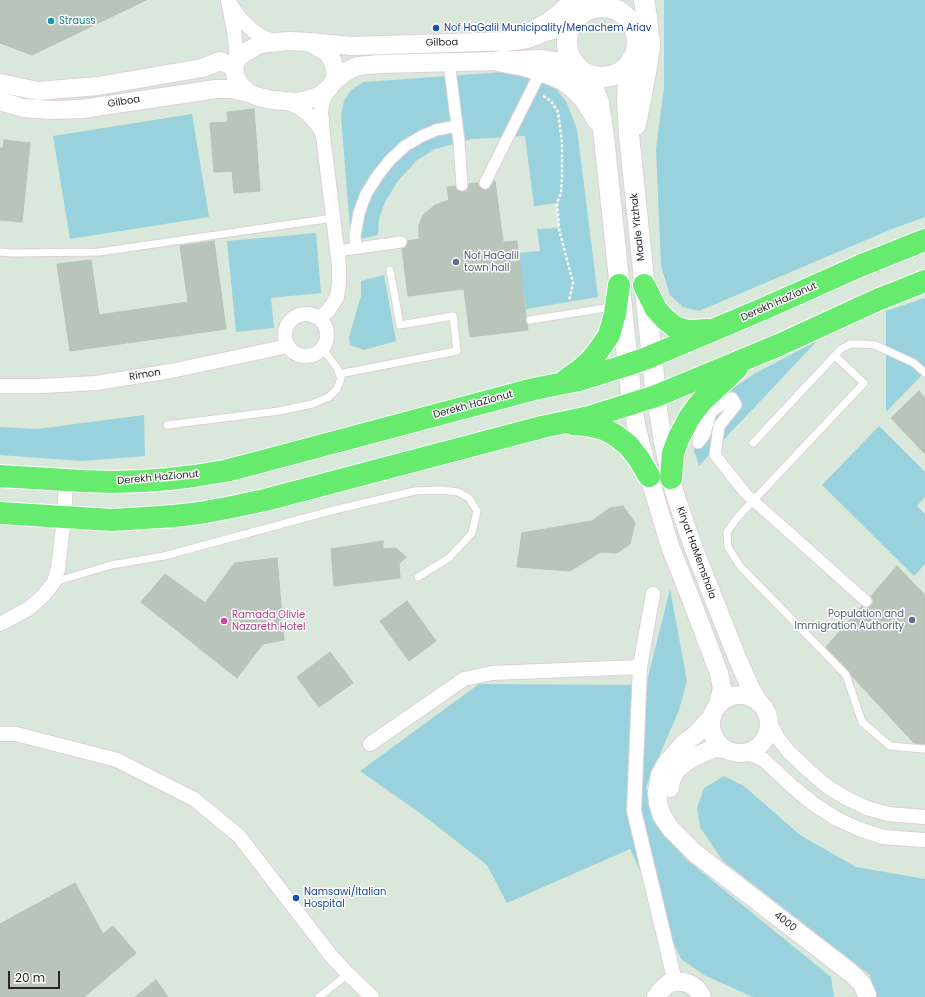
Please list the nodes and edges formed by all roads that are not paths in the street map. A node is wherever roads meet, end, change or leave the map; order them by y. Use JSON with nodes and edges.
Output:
{"nodes":[{"id":1,"x":626,"y":0,"type":"edge"},
{"id":2,"x":644,"y":0,"type":"edge"},
{"id":3,"x":228,"y":1,"type":"edge"},
{"id":4,"x":581,"y":8,"type":"edge"},
{"id":5,"x":633,"y":26,"type":"junction"},
{"id":6,"x":275,"y":42,"type":"junction"},
{"id":7,"x":309,"y":42,"type":"junction"},
{"id":8,"x":504,"y":42,"type":"joint"},
{"id":9,"x":632,"y":58,"type":"junction"},
{"id":10,"x":449,"y":62,"type":"junction"},
{"id":11,"x":498,"y":62,"type":"junction"},
{"id":12,"x":236,"y":63,"type":"junction"},
{"id":13,"x":542,"y":71,"type":"junction"},
{"id":14,"x":583,"y":71,"type":"junction"},
{"id":15,"x":0,"y":83,"type":"edge"},
{"id":16,"x":332,"y":84,"type":"junction"},
{"id":17,"x":249,"y":93,"type":"junction"},
{"id":18,"x":0,"y":101,"type":"edge"},
{"id":19,"x":286,"y":101,"type":"junction"},
{"id":20,"x":457,"y":126,"type":"junction"},
{"id":21,"x":323,"y":135,"type":"junction"},
{"id":22,"x":604,"y":137,"type":"junction"},
{"id":23,"x":631,"y":155,"type":"junction"},
{"id":24,"x":485,"y":182,"type":"dead end"},
{"id":25,"x":462,"y":185,"type":"dead end"},
{"id":26,"x":333,"y":218,"type":"junction"},
{"id":27,"x":925,"y":240,"type":"edge"},
{"id":28,"x":401,"y":242,"type":"dead end"},
{"id":29,"x":356,"y":248,"type":"junction"},
{"id":30,"x":337,"y":251,"type":"junction"},
{"id":31,"x":0,"y":252,"type":"edge"},
{"id":32,"x":390,"y":270,"type":"dead end"},
{"id":33,"x":925,"y":281,"type":"edge"},
{"id":34,"x":619,"y":285,"type":"junction"},
{"id":35,"x":644,"y":285,"type":"junction"},
{"id":36,"x":616,"y":306,"type":"junction"},
{"id":37,"x":320,"y":318,"type":"junction"},
{"id":38,"x":530,"y":320,"type":"dead end"},
{"id":39,"x":716,"y":329,"type":"junction"},
{"id":40,"x":288,"y":346,"type":"junction"},
{"id":41,"x":323,"y":349,"type":"junction"},
{"id":42,"x":652,"y":356,"type":"junction"},
{"id":43,"x":835,"y":356,"type":"junction"},
{"id":44,"x":750,"y":357,"type":"junction"},
{"id":45,"x":627,"y":365,"type":"junction"},
{"id":46,"x":925,"y":373,"type":"edge"},
{"id":47,"x":339,"y":374,"type":"junction"},
{"id":48,"x":559,"y":384,"type":"junction"},
{"id":49,"x":0,"y":386,"type":"edge"},
{"id":50,"x":656,"y":396,"type":"junction"},
{"id":51,"x":706,"y":397,"type":"junction"},
{"id":52,"x":632,"y":404,"type":"junction"},
{"id":53,"x":560,"y":423,"type":"junction"},
{"id":54,"x":167,"y":425,"type":"dead end"},
{"id":55,"x":753,"y":443,"type":"dead end"},
{"id":56,"x":0,"y":476,"type":"edge"},
{"id":57,"x":649,"y":476,"type":"junction"},
{"id":58,"x":671,"y":478,"type":"junction"},
{"id":59,"x":66,"y":480,"type":"junction"},
{"id":60,"x":753,"y":500,"type":"junction"},
{"id":61,"x":0,"y":513,"type":"edge"},
{"id":62,"x":64,"y":517,"type":"junction"},
{"id":63,"x":418,"y":577,"type":"dead end"},
{"id":64,"x":54,"y":582,"type":"junction"},
{"id":65,"x":653,"y":594,"type":"dead end"},
{"id":66,"x":866,"y":601,"type":"dead end"},
{"id":67,"x":0,"y":624,"type":"edge"},
{"id":68,"x":709,"y":646,"type":"junction"},
{"id":69,"x":640,"y":667,"type":"junction"},
{"id":70,"x":759,"y":703,"type":"junction"},
{"id":71,"x":714,"y":712,"type":"junction"},
{"id":72,"x":768,"y":719,"type":"junction"},
{"id":73,"x":0,"y":734,"type":"edge"},
{"id":74,"x":684,"y":743,"type":"junction"},
{"id":75,"x":370,"y":744,"type":"dead end"},
{"id":76,"x":724,"y":749,"type":"junction"},
{"id":77,"x":925,"y":749,"type":"edge"},
{"id":78,"x":743,"y":753,"type":"junction"},
{"id":79,"x":925,"y":817,"type":"edge"},
{"id":80,"x":925,"y":840,"type":"edge"},
{"id":81,"x":695,"y":853,"type":"junction"},
{"id":82,"x":348,"y":974,"type":"junction"},
{"id":83,"x":675,"y":982,"type":"junction"},
{"id":84,"x":704,"y":994,"type":"edge"},
{"id":85,"x":319,"y":997,"type":"edge"},
{"id":86,"x":372,"y":997,"type":"edge"},
{"id":87,"x":656,"y":997,"type":"edge"},
{"id":88,"x":867,"y":997,"type":"edge"}],
"edges":[{"from":1,"to":5,"type":"main road"},
{"from":2,"to":23,"type":"main road"},
{"from":3,"to":6,"type":"street"},
{"from":3,"to":12,"type":"street"},
{"from":4,"to":5,"type":"main road"},
{"from":4,"to":8,"type":"main road"},
{"from":4,"to":14,"type":"main road"},
{"from":5,"to":9,"type":"main road"},
{"from":6,"to":7,"type":"street"},
{"from":6,"to":12,"type":"street"},
{"from":7,"to":8,"type":"street","name":"Gilboa"},
{"from":7,"to":16,"type":"street"},
{"from":9,"to":14,"type":"main road"},
{"from":9,"to":23,"type":"main road","name":"Maale Yitzhak"},
{"from":10,"to":11,"type":"street","name":"Gilboa"},
{"from":10,"to":16,"type":"street","name":"Gilboa"},
{"from":10,"to":20,"type":"street"},
{"from":11,"to":13,"type":"main road"},
{"from":11,"to":14,"type":"street","name":"Gilboa"},
{"from":12,"to":15,"type":"street","name":"Gilboa"},
{"from":12,"to":17,"type":"street"},
{"from":13,"to":22,"type":"main road"},
{"from":13,"to":24,"type":"street"},
{"from":14,"to":22,"type":"main road"},
{"from":16,"to":19,"type":"street"},
{"from":16,"to":21,"type":"street"},
{"from":17,"to":18,"type":"street","name":"Gilboa"},
{"from":17,"to":19,"type":"street"},
{"from":19,"to":21,"type":"street"},
{"from":20,"to":25,"type":"street"},
{"from":20,"to":29,"type":"street"},
{"from":21,"to":26,"type":"street"},
{"from":22,"to":34,"type":"main road"},
{"from":23,"to":35,"type":"main road","name":"Maale Yitzhak"},
{"from":26,"to":30,"type":"street"},
{"from":26,"to":31,"type":"lane"},
{"from":27,"to":39,"type":"highway","name":"Derekh HaZionut"},
{"from":28,"to":29,"type":"street"},
{"from":29,"to":30,"type":"street"},
{"from":30,"to":37,"type":"street"},
{"from":32,"to":47,"type":"lane"},
{"from":33,"to":44,"type":"highway"},
{"from":34,"to":36,"type":"highway"},
{"from":34,"to":45,"type":"main road"},
{"from":35,"to":39,"type":"highway"},
{"from":35,"to":42,"type":"main road","name":"Maale Yitzhak"},
{"from":36,"to":38,"type":"lane"},
{"from":36,"to":48,"type":"highway"},
{"from":37,"to":40,"type":"street"},
{"from":37,"to":41,"type":"street"},
{"from":39,"to":42,"type":"highway","name":"Derekh HaZionut"},
{"from":40,"to":41,"type":"street"},
{"from":40,"to":49,"type":"street","name":"Rimon"},
{"from":41,"to":47,"type":"lane"},
{"from":42,"to":45,"type":"highway","name":"Derekh HaZionut"},
{"from":42,"to":50,"type":"main road","name":"Maale Yitzhak"},
{"from":43,"to":46,"type":"lane"},
{"from":43,"to":55,"type":"lane"},
{"from":43,"to":60,"type":"lane"},
{"from":44,"to":50,"type":"highway"},
{"from":44,"to":51,"type":"highway"},
{"from":45,"to":48,"type":"highway","name":"Derekh HaZionut"},
{"from":45,"to":52,"type":"main road"},
{"from":47,"to":54,"type":"lane"},
{"from":48,"to":59,"type":"highway","name":"Derekh HaZionut"},
{"from":50,"to":52,"type":"highway"},
{"from":50,"to":58,"type":"street","name":"Kiryat HaMemshala"},
{"from":51,"to":58,"type":"highway"},
{"from":51,"to":60,"type":"street"},
{"from":52,"to":53,"type":"highway"},
{"from":52,"to":57,"type":"street","name":"Kiryat HaMemshala"},
{"from":53,"to":57,"type":"highway"},
{"from":53,"to":62,"type":"highway"},
{"from":56,"to":59,"type":"highway","name":"Derekh HaZionut"},
{"from":57,"to":68,"type":"street","name":"Kiryat HaMemshala"},
{"from":58,"to":70,"type":"street","name":"Kiryat HaMemshala"},
{"from":59,"to":62,"type":"street"},
{"from":60,"to":66,"type":"street"},
{"from":60,"to":77,"type":"lane"},
{"from":61,"to":62,"type":"highway"},
{"from":62,"to":64,"type":"street"},
{"from":63,"to":64,"type":"lane"},
{"from":64,"to":67,"type":"street"},
{"from":65,"to":69,"type":"street"},
{"from":68,"to":71,"type":"street","name":"Kiryat HaMemshala"},
{"from":68,"to":74,"type":"street"},
{"from":69,"to":75,"type":"street"},
{"from":69,"to":83,"type":"street"},
{"from":70,"to":71,"type":"street"},
{"from":70,"to":72,"type":"street"},
{"from":71,"to":74,"type":"street","name":"4000"},
{"from":71,"to":76,"type":"street"},
{"from":72,"to":78,"type":"street"},
{"from":72,"to":79,"type":"street"},
{"from":73,"to":82,"type":"street"},
{"from":74,"to":81,"type":"street","name":"4000"},
{"from":76,"to":78,"type":"street"},
{"from":76,"to":81,"type":"street","name":"4000"},
{"from":78,"to":80,"type":"street"},
{"from":81,"to":88,"type":"street","name":"4000"},
{"from":82,"to":85,"type":"lane"},
{"from":82,"to":86,"type":"street"},
{"from":83,"to":84,"type":"street"},
{"from":83,"to":87,"type":"street"}]}
